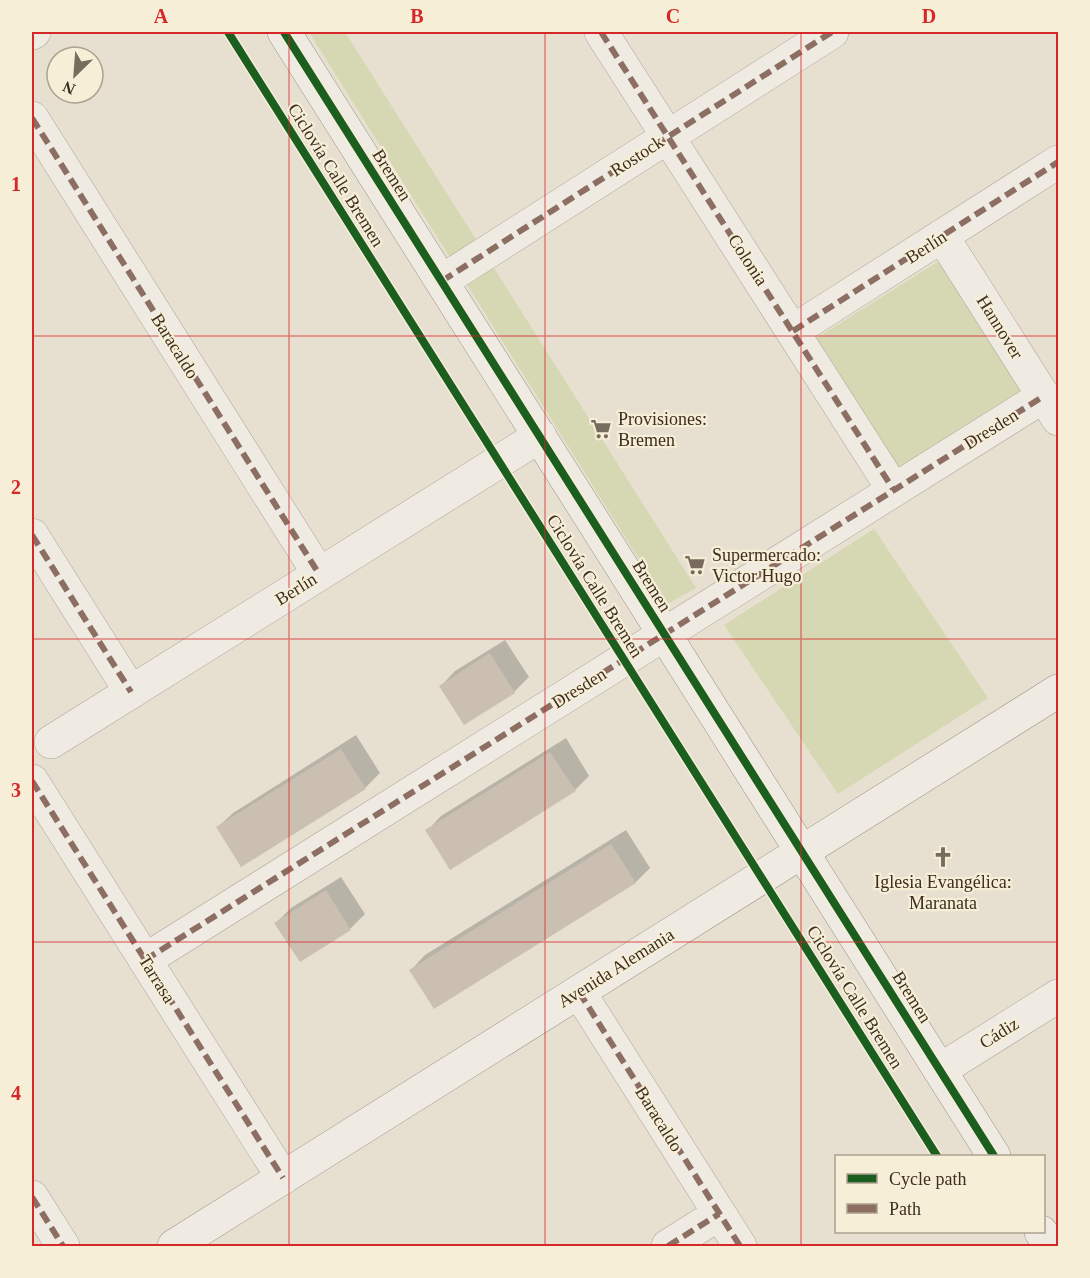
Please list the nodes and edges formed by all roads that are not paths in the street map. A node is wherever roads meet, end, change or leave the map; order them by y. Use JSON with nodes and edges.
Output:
{"nodes":[{"id":1,"x":284,"y":32,"type":"edge"},
{"id":2,"x":601,"y":32,"type":"edge"},
{"id":3,"x":832,"y":32,"type":"edge"},
{"id":4,"x":32,"y":118,"type":"edge"},
{"id":5,"x":668,"y":136,"type":"junction"},
{"id":6,"x":1059,"y":162,"type":"edge"},
{"id":7,"x":942,"y":236,"type":"junction"},
{"id":8,"x":442,"y":281,"type":"junction"},
{"id":9,"x":793,"y":331,"type":"junction"},
{"id":10,"x":1051,"y":407,"type":"edge"},
{"id":11,"x":540,"y":436,"type":"junction"},
{"id":12,"x":893,"y":489,"type":"junction"},
{"id":13,"x":32,"y":535,"type":"edge"},
{"id":14,"x":319,"y":574,"type":"junction"},
{"id":15,"x":664,"y":632,"type":"junction"},
{"id":16,"x":1059,"y":691,"type":"edge"},
{"id":17,"x":131,"y":692,"type":"junction"},
{"id":18,"x":51,"y":742,"type":"dead end"},
{"id":19,"x":32,"y":781,"type":"edge"},
{"id":20,"x":803,"y":851,"type":"junction"},
{"id":21,"x":145,"y":960,"type":"junction"},
{"id":22,"x":579,"y":992,"type":"junction"},
{"id":23,"x":1059,"y":996,"type":"edge"},
{"id":24,"x":940,"y":1070,"type":"junction"},
{"id":25,"x":993,"y":1155,"type":"edge"},
{"id":26,"x":283,"y":1178,"type":"junction"},
{"id":27,"x":32,"y":1197,"type":"edge"},
{"id":28,"x":719,"y":1214,"type":"junction"},
{"id":29,"x":1042,"y":1233,"type":"edge"},
{"id":30,"x":63,"y":1246,"type":"edge"},
{"id":31,"x":174,"y":1246,"type":"edge"},
{"id":32,"x":668,"y":1246,"type":"edge"},
{"id":33,"x":740,"y":1246,"type":"edge"},
{"id":34,"x":1051,"y":1246,"type":"edge"}],
"edges":[{"from":1,"to":8,"type":"street","name":"Bremen"},
{"from":2,"to":5,"type":"street","name":"Colonia"},
{"from":3,"to":5,"type":"street","name":"Rostock"},
{"from":4,"to":14,"type":"street","name":"Baracaldo"},
{"from":5,"to":8,"type":"street","name":"Rostock"},
{"from":5,"to":9,"type":"street","name":"Colonia"},
{"from":6,"to":7,"type":"street","name":"Berlín"},
{"from":7,"to":9,"type":"street","name":"Berlín"},
{"from":7,"to":10,"type":"street","name":"Hannover"},
{"from":8,"to":11,"type":"street","name":"Bremen"},
{"from":9,"to":12,"type":"street","name":"Colonia"},
{"from":10,"to":12,"type":"street","name":"Dresden"},
{"from":11,"to":14,"type":"street","name":"Berlín"},
{"from":11,"to":15,"type":"street","name":"Bremen"},
{"from":12,"to":15,"type":"street","name":"Dresden"},
{"from":13,"to":17,"type":"street"},
{"from":14,"to":17,"type":"street","name":"Berlín"},
{"from":15,"to":20,"type":"street","name":"Bremen"},
{"from":15,"to":21,"type":"street","name":"Dresden"},
{"from":16,"to":20,"type":"street","name":"Avenida Alemania"},
{"from":17,"to":18,"type":"street","name":"Berlín"},
{"from":19,"to":21,"type":"street","name":"Tarrasa"},
{"from":20,"to":22,"type":"street","name":"Avenida Alemania"},
{"from":20,"to":24,"type":"street","name":"Bremen"},
{"from":21,"to":26,"type":"street","name":"Tarrasa"},
{"from":22,"to":26,"type":"street","name":"Avenida Alemania"},
{"from":22,"to":28,"type":"street","name":"Baracaldo"},
{"from":23,"to":24,"type":"street","name":"Cádiz"},
{"from":24,"to":25,"type":"street","name":"Bremen"},
{"from":26,"to":31,"type":"street","name":"Avenida Alemania"},
{"from":27,"to":30,"type":"street"},
{"from":28,"to":32,"type":"street"},
{"from":28,"to":33,"type":"street","name":"Baracaldo"},
{"from":29,"to":34,"type":"street"}]}
